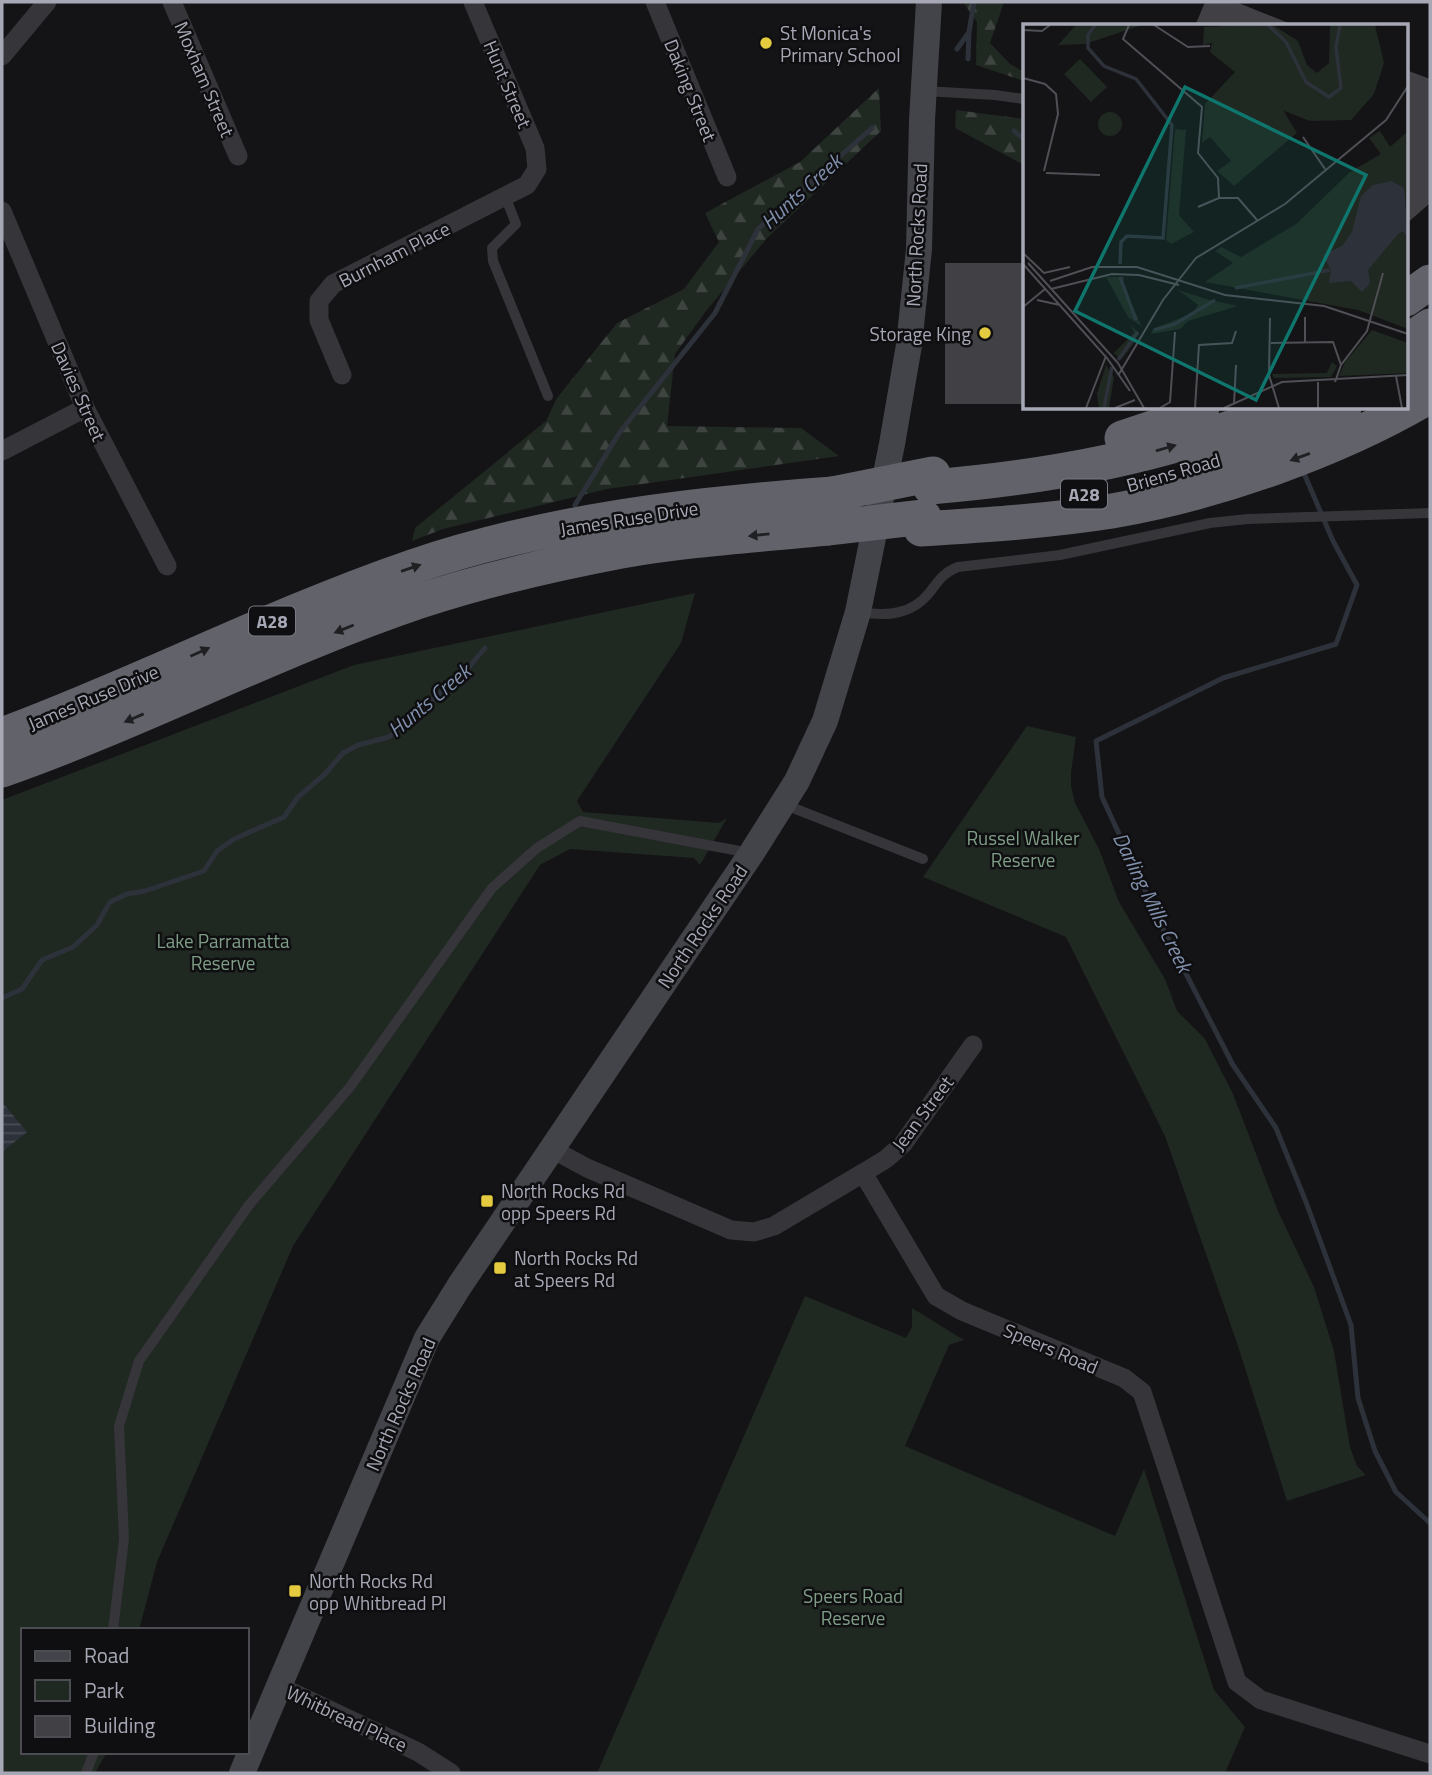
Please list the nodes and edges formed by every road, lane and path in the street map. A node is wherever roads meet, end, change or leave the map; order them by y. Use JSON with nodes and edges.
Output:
{"nodes":[{"id":1,"x":47,"y":2,"type":"edge"},
{"id":2,"x":172,"y":2,"type":"edge"},
{"id":3,"x":473,"y":2,"type":"edge"},
{"id":4,"x":655,"y":2,"type":"edge"},
{"id":5,"x":929,"y":2,"type":"edge"},
{"id":6,"x":2,"y":56,"type":"edge"},
{"id":7,"x":924,"y":91,"type":"junction"},
{"id":8,"x":1023,"y":99,"type":"edge"},
{"id":9,"x":238,"y":156,"type":"dead end"},
{"id":10,"x":537,"y":169,"type":"joint"},
{"id":11,"x":727,"y":177,"type":"dead end"},
{"id":12,"x":505,"y":196,"type":"junction"},
{"id":13,"x":2,"y":211,"type":"edge"},
{"id":14,"x":1430,"y":282,"type":"edge"},
{"id":15,"x":1408,"y":298,"type":"edge"},
{"id":16,"x":1430,"y":326,"type":"edge"},
{"id":17,"x":1408,"y":341,"type":"edge"},
{"id":18,"x":1430,"y":358,"type":"edge"},
{"id":19,"x":1408,"y":373,"type":"edge"},
{"id":20,"x":342,"y":375,"type":"dead end"},
{"id":21,"x":548,"y":396,"type":"dead end"},
{"id":22,"x":1430,"y":396,"type":"edge"},
{"id":23,"x":1408,"y":402,"type":"edge"},
{"id":24,"x":85,"y":408,"type":"junction"},
{"id":25,"x":1280,"y":410,"type":"edge"},
{"id":26,"x":1377,"y":410,"type":"edge"},
{"id":27,"x":1346,"y":418,"type":"edge"},
{"id":28,"x":1230,"y":441,"type":"edge"},
{"id":29,"x":2,"y":451,"type":"edge"},
{"id":30,"x":927,"y":502,"type":"junction"},
{"id":31,"x":1430,"y":513,"type":"edge"},
{"id":32,"x":167,"y":566,"type":"dead end"},
{"id":33,"x":858,"y":612,"type":"junction"},
{"id":34,"x":2,"y":735,"type":"edge"},
{"id":35,"x":2,"y":770,"type":"edge"},
{"id":36,"x":783,"y":804,"type":"junction"},
{"id":37,"x":751,"y":853,"type":"junction"},
{"id":38,"x":923,"y":859,"type":"dead end"},
{"id":39,"x":973,"y":1045,"type":"dead end"},
{"id":40,"x":552,"y":1149,"type":"junction"},
{"id":41,"x":863,"y":1173,"type":"junction"},
{"id":42,"x":113,"y":1628,"type":"edge"},
{"id":43,"x":279,"y":1686,"type":"junction"},
{"id":44,"x":93,"y":1754,"type":"edge"},
{"id":45,"x":1430,"y":1754,"type":"edge"},
{"id":46,"x":86,"y":1773,"type":"edge"},
{"id":47,"x":242,"y":1773,"type":"edge"},
{"id":48,"x":451,"y":1773,"type":"edge"}],
"edges":[{"from":1,"to":6,"type":"street"},
{"from":2,"to":9,"type":"street","name":"Moxham Street"},
{"from":3,"to":10,"type":"street","name":"Hunt Street"},
{"from":4,"to":11,"type":"street","name":"Daking Street"},
{"from":5,"to":7,"type":"main road","name":"North Rocks Road"},
{"from":7,"to":8,"type":"lane"},
{"from":7,"to":33,"type":"main road","name":"North Rocks Road"},
{"from":10,"to":12,"type":"street","name":"Burnham Place"},
{"from":12,"to":20,"type":"street","name":"Burnham Place"},
{"from":12,"to":21,"type":"lane"},
{"from":13,"to":24,"type":"street","name":"Davies Street"},
{"from":14,"to":15,"type":"highway"},
{"from":16,"to":17,"type":"highway"},
{"from":18,"to":19,"type":"highway"},
{"from":22,"to":23,"type":"highway","name":"Briens Road"},
{"from":24,"to":29,"type":"street"},
{"from":24,"to":32,"type":"street","name":"Davies Street"},
{"from":25,"to":28,"type":"highway","name":"James Ruse Drive","number":"A28"},
{"from":26,"to":27,"type":"highway","name":"Briens Road"},
{"from":27,"to":28,"type":"highway","name":"Briens Road","number":"A28","one_way":true},
{"from":28,"to":30,"type":"highway","name":"James Ruse Drive","number":"A28"},
{"from":28,"to":30,"type":"highway"},
{"from":34,"to":30,"type":"highway","name":"James Ruse Drive","number":"A28","one_way":true,"bridge":true},
{"from":30,"to":35,"type":"highway","name":"James Ruse Drive","number":"A28","one_way":true,"bridge":true},
{"from":31,"to":33,"type":"lane"},
{"from":33,"to":36,"type":"main road","name":"North Rocks Road"},
{"from":36,"to":37,"type":"main road","name":"North Rocks Road"},
{"from":36,"to":38,"type":"lane"},
{"from":37,"to":40,"type":"main road","name":"North Rocks Road"},
{"from":37,"to":42,"type":"lane"},
{"from":39,"to":41,"type":"street","name":"Jean Street"},
{"from":40,"to":41,"type":"street"},
{"from":40,"to":43,"type":"main road","name":"North Rocks Road"},
{"from":41,"to":45,"type":"street","name":"Speers Road"},
{"from":43,"to":47,"type":"main road","name":"North Rocks Road"},
{"from":43,"to":48,"type":"street","name":"Whitbread Place"},
{"from":44,"to":46,"type":"lane"}]}
